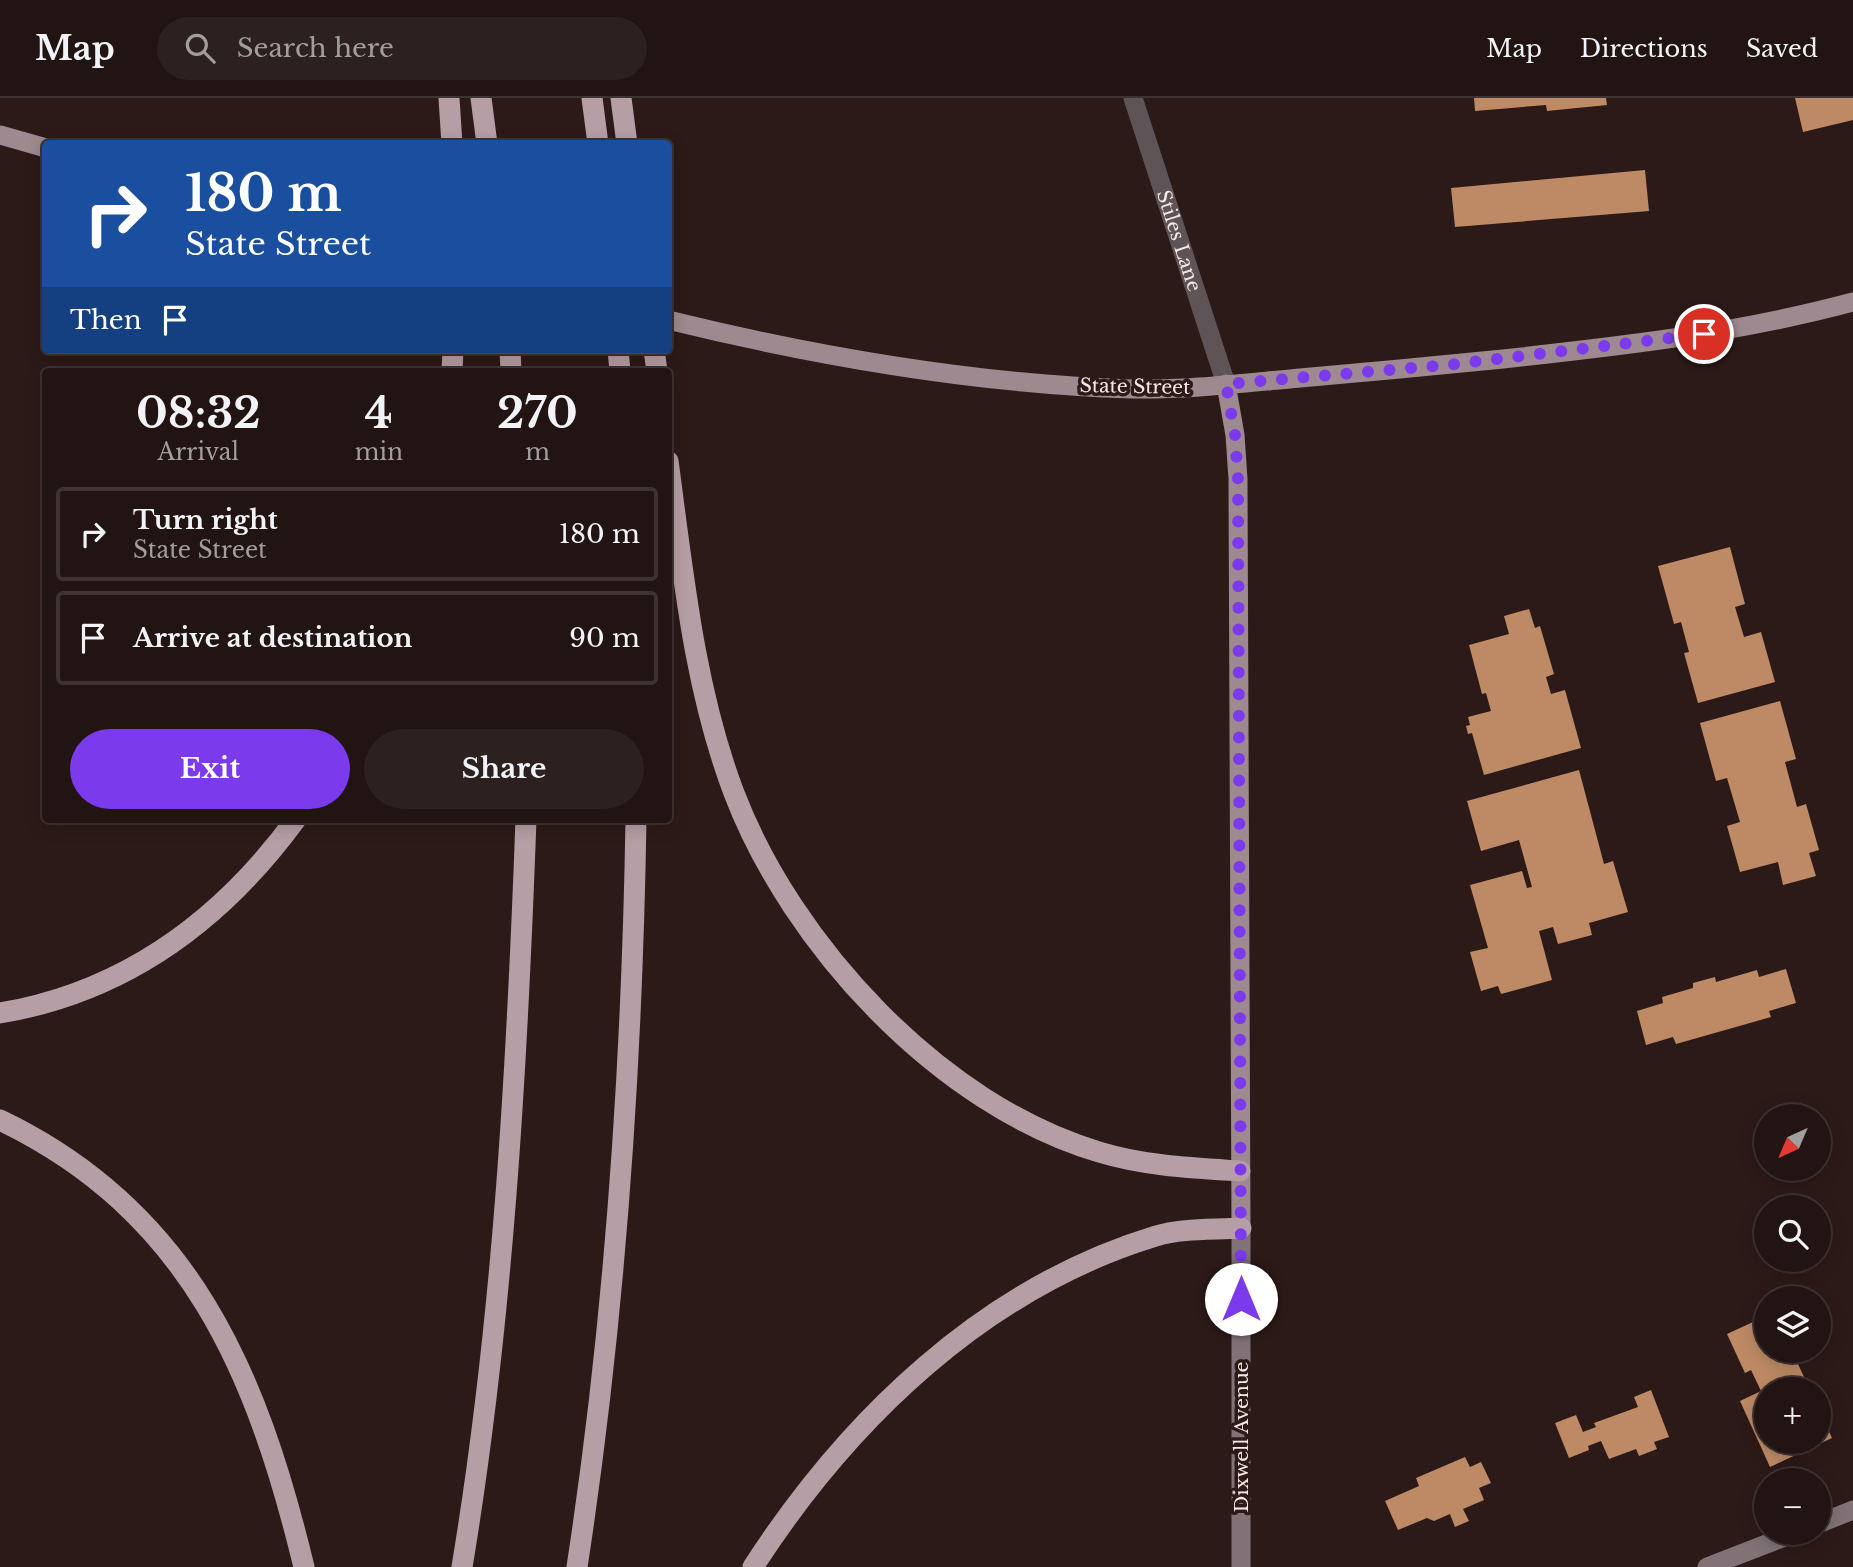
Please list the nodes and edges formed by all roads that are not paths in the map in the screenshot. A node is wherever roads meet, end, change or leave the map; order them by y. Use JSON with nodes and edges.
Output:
{"nodes":[{"id":1,"x":449,"y":98,"type":"edge"},
{"id":2,"x":481,"y":98,"type":"edge"},
{"id":3,"x":592,"y":98,"type":"edge"},
{"id":4,"x":621,"y":98,"type":"edge"},
{"id":5,"x":1133,"y":98,"type":"edge"},
{"id":6,"x":0,"y":135,"type":"edge"},
{"id":7,"x":452,"y":140,"type":"edge"},
{"id":8,"x":486,"y":140,"type":"edge"},
{"id":9,"x":597,"y":140,"type":"edge"},
{"id":10,"x":626,"y":140,"type":"edge"},
{"id":11,"x":42,"y":147,"type":"edge"},
{"id":12,"x":1853,"y":302,"type":"edge"},
{"id":13,"x":672,"y":321,"type":"edge"},
{"id":14,"x":1226,"y":384,"type":"junction"},
{"id":15,"x":672,"y":488,"type":"edge"},
{"id":16,"x":292,"y":823,"type":"edge"},
{"id":17,"x":526,"y":823,"type":"edge"},
{"id":18,"x":636,"y":823,"type":"edge"},
{"id":19,"x":0,"y":1013,"type":"edge"},
{"id":20,"x":0,"y":1120,"type":"edge"},
{"id":21,"x":1240,"y":1171,"type":"junction"},
{"id":22,"x":1241,"y":1228,"type":"junction"},
{"id":23,"x":1853,"y":1510,"type":"edge"},
{"id":24,"x":1831,"y":1519,"type":"edge"},
{"id":25,"x":1764,"y":1545,"type":"edge"},
{"id":26,"x":304,"y":1567,"type":"edge"},
{"id":27,"x":462,"y":1567,"type":"edge"},
{"id":28,"x":577,"y":1567,"type":"edge"},
{"id":29,"x":753,"y":1567,"type":"edge"},
{"id":30,"x":1241,"y":1567,"type":"edge"},
{"id":31,"x":1707,"y":1567,"type":"edge"}],
"edges":[{"from":1,"to":7,"type":"highway"},
{"from":2,"to":8,"type":"highway"},
{"from":3,"to":9,"type":"highway"},
{"from":4,"to":10,"type":"highway"},
{"from":5,"to":14,"type":"street","name":"Stiles Lane"},
{"from":6,"to":11,"type":"main road"},
{"from":12,"to":14,"type":"main road","name":"State Street"},
{"from":13,"to":14,"type":"main road","name":"State Street"},
{"from":14,"to":21,"type":"main road","name":"Dixwell Avenue"},
{"from":15,"to":21,"type":"highway"},
{"from":16,"to":19,"type":"highway"},
{"from":17,"to":27,"type":"highway"},
{"from":18,"to":28,"type":"highway"},
{"from":20,"to":26,"type":"highway"},
{"from":21,"to":22,"type":"main road","name":"Dixwell Avenue"},
{"from":22,"to":29,"type":"highway"},
{"from":22,"to":30,"type":"main road","name":"Dixwell Avenue"},
{"from":23,"to":24,"type":"main road"},
{"from":25,"to":31,"type":"main road"}]}
